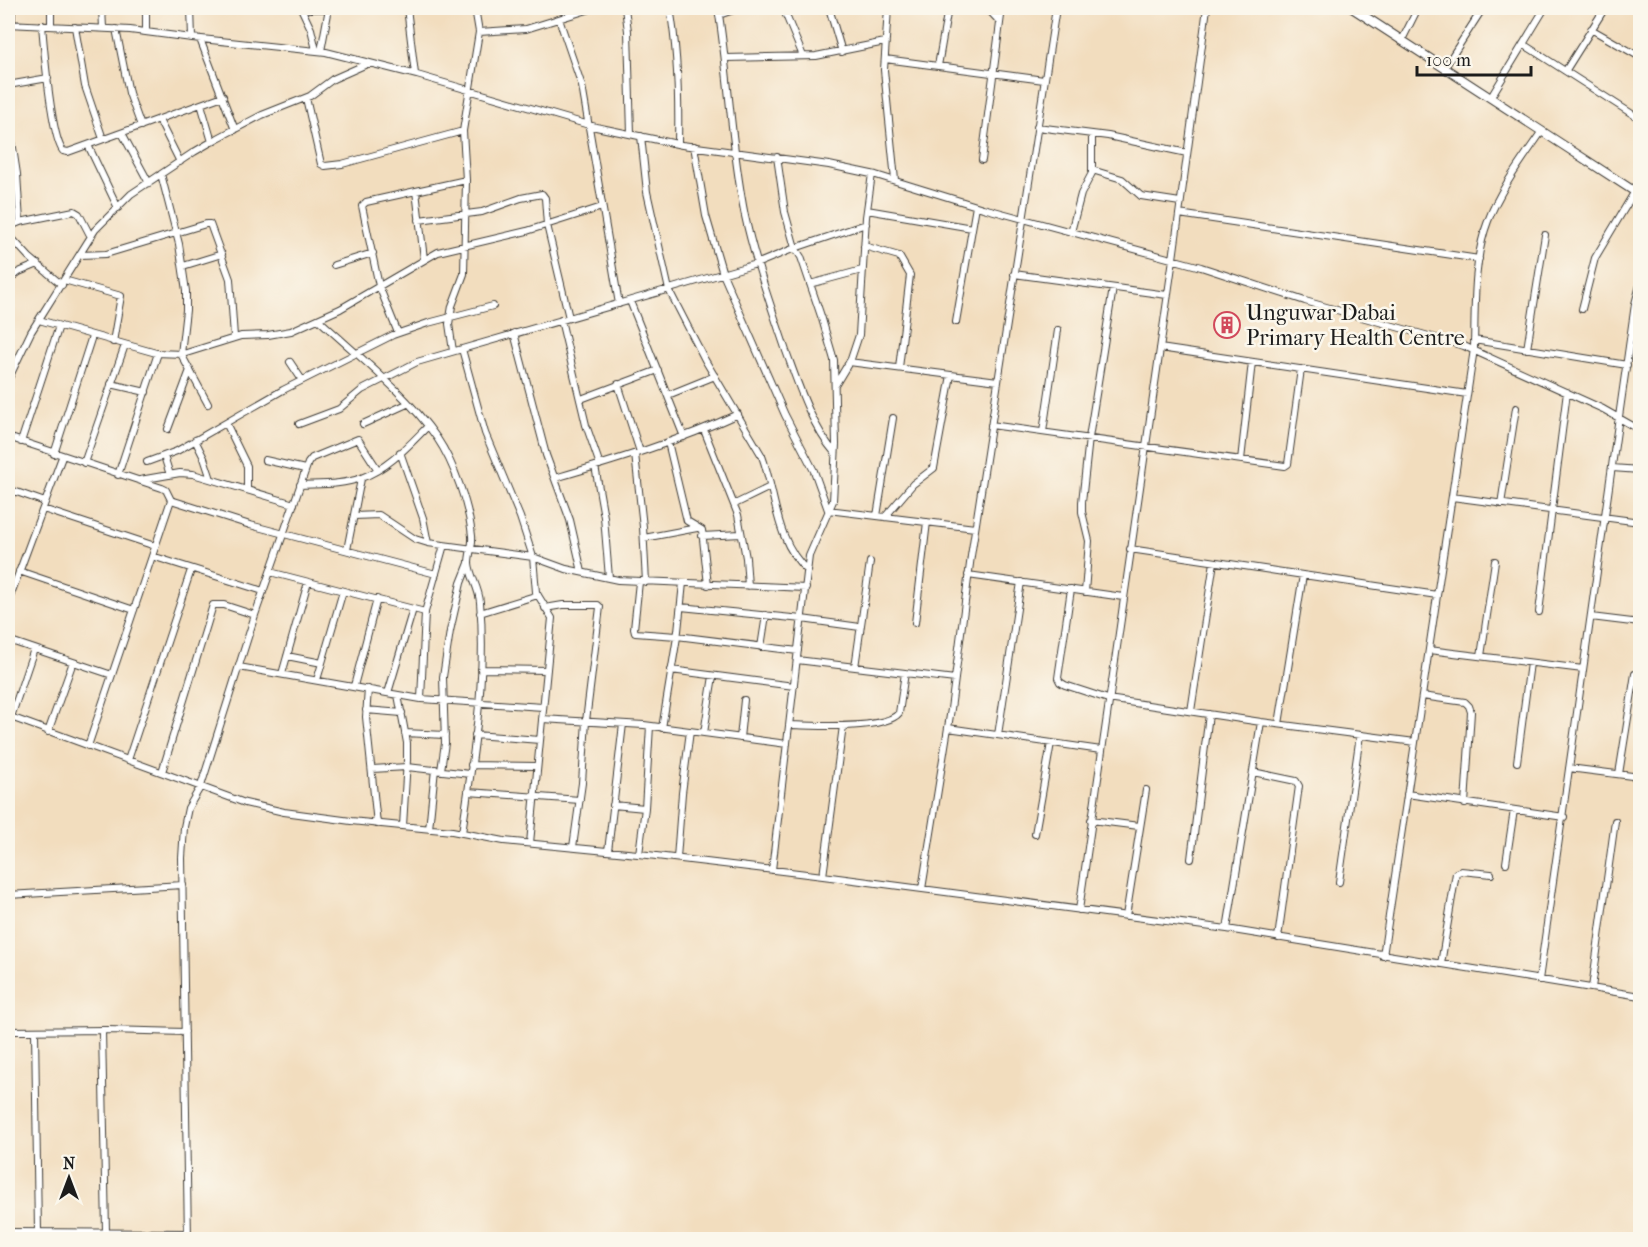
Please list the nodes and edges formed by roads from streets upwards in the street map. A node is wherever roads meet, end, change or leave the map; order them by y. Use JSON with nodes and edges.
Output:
{"nodes":[{"id":1,"x":12,"y":8,"type":"edge"},
{"id":2,"x":51,"y":8,"type":"edge"},
{"id":3,"x":102,"y":8,"type":"edge"},
{"id":4,"x":146,"y":8,"type":"edge"},
{"id":5,"x":191,"y":8,"type":"edge"},
{"id":6,"x":302,"y":8,"type":"edge"},
{"id":7,"x":386,"y":8,"type":"edge"},
{"id":8,"x":407,"y":8,"type":"edge"},
{"id":9,"x":475,"y":8,"type":"edge"},
{"id":10,"x":594,"y":8,"type":"edge"},
{"id":11,"x":625,"y":8,"type":"edge"},
{"id":12,"x":670,"y":8,"type":"edge"},
{"id":13,"x":718,"y":8,"type":"edge"},
{"id":14,"x":739,"y":8,"type":"edge"},
{"id":15,"x":783,"y":8,"type":"edge"},
{"id":16,"x":829,"y":8,"type":"edge"},
{"id":17,"x":836,"y":8,"type":"edge"},
{"id":18,"x":888,"y":8,"type":"edge"},
{"id":19,"x":948,"y":8,"type":"edge"},
{"id":20,"x":987,"y":8,"type":"edge"},
{"id":21,"x":1002,"y":8,"type":"edge"},
{"id":22,"x":1056,"y":8,"type":"edge"},
{"id":23,"x":1207,"y":8,"type":"edge"},
{"id":24,"x":1352,"y":8,"type":"edge"},
{"id":25,"x":1418,"y":8,"type":"edge"},
{"id":26,"x":1468,"y":8,"type":"edge"},
{"id":27,"x":1545,"y":8,"type":"edge"},
{"id":28,"x":1605,"y":8,"type":"edge"},
{"id":29,"x":328,"y":9,"type":"edge"},
{"id":30,"x":1481,"y":11,"type":"edge"},
{"id":31,"x":719,"y":15,"type":"junction"},
{"id":32,"x":559,"y":19,"type":"junction"},
{"id":33,"x":833,"y":19,"type":"junction"},
{"id":34,"x":1000,"y":22,"type":"junction"},
{"id":35,"x":10,"y":24,"type":"edge"},
{"id":36,"x":42,"y":26,"type":"junction"},
{"id":37,"x":51,"y":26,"type":"junction"},
{"id":38,"x":75,"y":27,"type":"junction"},
{"id":39,"x":103,"y":28,"type":"junction"},
{"id":40,"x":116,"y":29,"type":"junction"},
{"id":41,"x":1591,"y":29,"type":"junction"},
{"id":42,"x":146,"y":32,"type":"junction"},
{"id":43,"x":479,"y":32,"type":"junction"},
{"id":44,"x":196,"y":39,"type":"junction"},
{"id":45,"x":1402,"y":40,"type":"junction"},
{"id":46,"x":885,"y":42,"type":"junction"},
{"id":47,"x":1523,"y":44,"type":"junction"},
{"id":48,"x":319,"y":51,"type":"junction"},
{"id":49,"x":842,"y":52,"type":"junction"},
{"id":50,"x":1640,"y":55,"type":"edge"},
{"id":51,"x":803,"y":56,"type":"junction"},
{"id":52,"x":726,"y":58,"type":"junction"},
{"id":53,"x":885,"y":59,"type":"junction"},
{"id":54,"x":370,"y":63,"type":"junction"},
{"id":55,"x":938,"y":66,"type":"junction"},
{"id":56,"x":1445,"y":68,"type":"junction"},
{"id":57,"x":1566,"y":70,"type":"junction"},
{"id":58,"x":415,"y":74,"type":"junction"},
{"id":59,"x":994,"y":74,"type":"junction"},
{"id":60,"x":48,"y":78,"type":"junction"},
{"id":61,"x":1044,"y":80,"type":"junction"},
{"id":62,"x":8,"y":85,"type":"edge"},
{"id":63,"x":469,"y":89,"type":"junction"},
{"id":64,"x":223,"y":96,"type":"junction"},
{"id":65,"x":1491,"y":97,"type":"junction"},
{"id":66,"x":306,"y":98,"type":"junction"},
{"id":67,"x":201,"y":104,"type":"junction"},
{"id":68,"x":8,"y":115,"type":"edge"},
{"id":69,"x":1641,"y":118,"type":"edge"},
{"id":70,"x":159,"y":120,"type":"junction"},
{"id":71,"x":587,"y":124,"type":"junction"},
{"id":72,"x":141,"y":126,"type":"junction"},
{"id":73,"x":1037,"y":128,"type":"junction"},
{"id":74,"x":235,"y":129,"type":"junction"},
{"id":75,"x":1542,"y":130,"type":"junction"},
{"id":76,"x":463,"y":131,"type":"junction"},
{"id":77,"x":122,"y":133,"type":"junction"},
{"id":78,"x":631,"y":134,"type":"junction"},
{"id":79,"x":1092,"y":134,"type":"junction"},
{"id":80,"x":641,"y":136,"type":"junction"},
{"id":81,"x":104,"y":140,"type":"junction"},
{"id":82,"x":212,"y":142,"type":"junction"},
{"id":83,"x":678,"y":144,"type":"junction"},
{"id":84,"x":88,"y":145,"type":"junction"},
{"id":85,"x":694,"y":146,"type":"junction"},
{"id":86,"x":735,"y":152,"type":"junction"},
{"id":87,"x":1187,"y":153,"type":"junction"},
{"id":88,"x":777,"y":157,"type":"junction"},
{"id":89,"x":982,"y":160,"type":"dead end"},
{"id":90,"x":180,"y":162,"type":"junction"},
{"id":91,"x":1092,"y":170,"type":"junction"},
{"id":92,"x":17,"y":174,"type":"junction"},
{"id":93,"x":161,"y":174,"type":"junction"},
{"id":94,"x":872,"y":174,"type":"junction"},
{"id":95,"x":8,"y":177,"type":"edge"},
{"id":96,"x":466,"y":180,"type":"junction"},
{"id":97,"x":895,"y":180,"type":"junction"},
{"id":98,"x":149,"y":183,"type":"junction"},
{"id":99,"x":416,"y":191,"type":"junction"},
{"id":100,"x":1638,"y":193,"type":"edge"},
{"id":101,"x":1180,"y":202,"type":"junction"},
{"id":102,"x":976,"y":206,"type":"junction"},
{"id":103,"x":118,"y":207,"type":"junction"},
{"id":104,"x":602,"y":207,"type":"junction"},
{"id":105,"x":867,"y":210,"type":"junction"},
{"id":106,"x":465,"y":214,"type":"junction"},
{"id":107,"x":1179,"y":214,"type":"junction"},
{"id":108,"x":1022,"y":219,"type":"junction"},
{"id":109,"x":419,"y":220,"type":"junction"},
{"id":110,"x":20,"y":222,"type":"junction"},
{"id":111,"x":866,"y":224,"type":"junction"},
{"id":112,"x":547,"y":225,"type":"junction"},
{"id":113,"x":8,"y":227,"type":"edge"},
{"id":114,"x":972,"y":228,"type":"junction"},
{"id":115,"x":1071,"y":232,"type":"junction"},
{"id":116,"x":176,"y":233,"type":"junction"},
{"id":117,"x":8,"y":234,"type":"edge"},
{"id":118,"x":1545,"y":235,"type":"dead end"},
{"id":119,"x":91,"y":237,"type":"junction"},
{"id":120,"x":464,"y":246,"type":"junction"},
{"id":121,"x":864,"y":246,"type":"junction"},
{"id":122,"x":795,"y":248,"type":"junction"},
{"id":123,"x":373,"y":253,"type":"junction"},
{"id":124,"x":222,"y":254,"type":"junction"},
{"id":125,"x":80,"y":255,"type":"junction"},
{"id":126,"x":424,"y":259,"type":"junction"},
{"id":127,"x":1173,"y":260,"type":"junction"},
{"id":128,"x":1479,"y":260,"type":"junction"},
{"id":129,"x":38,"y":264,"type":"junction"},
{"id":130,"x":756,"y":264,"type":"junction"},
{"id":131,"x":334,"y":265,"type":"dead end"},
{"id":132,"x":183,"y":266,"type":"junction"},
{"id":133,"x":862,"y":270,"type":"junction"},
{"id":134,"x":723,"y":274,"type":"junction"},
{"id":135,"x":1014,"y":274,"type":"junction"},
{"id":136,"x":8,"y":280,"type":"edge"},
{"id":137,"x":63,"y":282,"type":"junction"},
{"id":138,"x":810,"y":284,"type":"junction"},
{"id":139,"x":1641,"y":285,"type":"edge"},
{"id":140,"x":379,"y":286,"type":"junction"},
{"id":141,"x":1113,"y":288,"type":"junction"},
{"id":142,"x":669,"y":290,"type":"junction"},
{"id":143,"x":1167,"y":295,"type":"junction"},
{"id":144,"x":630,"y":301,"type":"junction"},
{"id":145,"x":619,"y":304,"type":"junction"},
{"id":146,"x":494,"y":306,"type":"dead end"},
{"id":147,"x":1582,"y":309,"type":"dead end"},
{"id":148,"x":450,"y":317,"type":"junction"},
{"id":149,"x":569,"y":318,"type":"junction"},
{"id":150,"x":318,"y":319,"type":"junction"},
{"id":151,"x":39,"y":320,"type":"junction"},
{"id":152,"x":561,"y":320,"type":"junction"},
{"id":153,"x":956,"y":322,"type":"dead end"},
{"id":154,"x":59,"y":326,"type":"junction"},
{"id":155,"x":1058,"y":330,"type":"dead end"},
{"id":156,"x":398,"y":333,"type":"junction"},
{"id":157,"x":514,"y":333,"type":"junction"},
{"id":158,"x":92,"y":336,"type":"junction"},
{"id":159,"x":234,"y":337,"type":"junction"},
{"id":160,"x":1474,"y":340,"type":"junction"},
{"id":161,"x":113,"y":342,"type":"junction"},
{"id":162,"x":124,"y":345,"type":"junction"},
{"id":163,"x":1160,"y":348,"type":"junction"},
{"id":164,"x":462,"y":349,"type":"junction"},
{"id":165,"x":1474,"y":349,"type":"junction"},
{"id":166,"x":1527,"y":350,"type":"junction"},
{"id":167,"x":453,"y":351,"type":"junction"},
{"id":168,"x":158,"y":353,"type":"junction"},
{"id":169,"x":181,"y":354,"type":"junction"},
{"id":170,"x":357,"y":354,"type":"junction"},
{"id":171,"x":290,"y":362,"type":"dead end"},
{"id":172,"x":849,"y":362,"type":"junction"},
{"id":173,"x":1252,"y":362,"type":"junction"},
{"id":174,"x":1627,"y":365,"type":"junction"},
{"id":175,"x":899,"y":368,"type":"junction"},
{"id":176,"x":1301,"y":369,"type":"junction"},
{"id":177,"x":190,"y":370,"type":"junction"},
{"id":178,"x":658,"y":370,"type":"junction"},
{"id":179,"x":951,"y":375,"type":"junction"},
{"id":180,"x":715,"y":376,"type":"junction"},
{"id":181,"x":383,"y":378,"type":"junction"},
{"id":182,"x":8,"y":380,"type":"edge"},
{"id":183,"x":302,"y":380,"type":"junction"},
{"id":184,"x":998,"y":381,"type":"junction"},
{"id":185,"x":111,"y":384,"type":"junction"},
{"id":186,"x":618,"y":384,"type":"junction"},
{"id":187,"x":836,"y":385,"type":"junction"},
{"id":188,"x":146,"y":392,"type":"junction"},
{"id":189,"x":1567,"y":392,"type":"junction"},
{"id":190,"x":1467,"y":394,"type":"junction"},
{"id":191,"x":668,"y":395,"type":"junction"},
{"id":192,"x":581,"y":399,"type":"junction"},
{"id":193,"x":208,"y":404,"type":"dead end"},
{"id":194,"x":407,"y":404,"type":"junction"},
{"id":195,"x":1516,"y":408,"type":"dead end"},
{"id":196,"x":738,"y":414,"type":"junction"},
{"id":197,"x":893,"y":418,"type":"dead end"},
{"id":198,"x":1620,"y":418,"type":"junction"},
{"id":199,"x":226,"y":423,"type":"junction"},
{"id":200,"x":299,"y":424,"type":"dead end"},
{"id":201,"x":363,"y":424,"type":"dead end"},
{"id":202,"x":991,"y":425,"type":"junction"},
{"id":203,"x":428,"y":426,"type":"junction"},
{"id":204,"x":168,"y":429,"type":"dead end"},
{"id":205,"x":704,"y":429,"type":"junction"},
{"id":206,"x":1641,"y":430,"type":"edge"},
{"id":207,"x":1043,"y":432,"type":"junction"},
{"id":208,"x":8,"y":437,"type":"edge"},
{"id":209,"x":684,"y":437,"type":"junction"},
{"id":210,"x":1089,"y":438,"type":"junction"},
{"id":211,"x":195,"y":440,"type":"junction"},
{"id":212,"x":21,"y":442,"type":"junction"},
{"id":213,"x":668,"y":442,"type":"junction"},
{"id":214,"x":1145,"y":446,"type":"junction"},
{"id":215,"x":400,"y":452,"type":"junction"},
{"id":216,"x":638,"y":453,"type":"junction"},
{"id":217,"x":54,"y":454,"type":"junction"},
{"id":218,"x":836,"y":454,"type":"junction"},
{"id":219,"x":164,"y":456,"type":"junction"},
{"id":220,"x":63,"y":457,"type":"junction"},
{"id":221,"x":265,"y":460,"type":"dead end"},
{"id":222,"x":1241,"y":460,"type":"junction"},
{"id":223,"x":147,"y":462,"type":"dead end"},
{"id":224,"x":84,"y":464,"type":"junction"},
{"id":225,"x":597,"y":466,"type":"junction"},
{"id":226,"x":1612,"y":468,"type":"junction"},
{"id":227,"x":305,"y":469,"type":"junction"},
{"id":228,"x":378,"y":470,"type":"junction"},
{"id":229,"x":1641,"y":470,"type":"edge"},
{"id":230,"x":118,"y":475,"type":"junction"},
{"id":231,"x":170,"y":475,"type":"junction"},
{"id":232,"x":555,"y":478,"type":"junction"},
{"id":233,"x":211,"y":479,"type":"junction"},
{"id":234,"x":361,"y":479,"type":"junction"},
{"id":235,"x":137,"y":480,"type":"junction"},
{"id":236,"x":300,"y":485,"type":"junction"},
{"id":237,"x":770,"y":486,"type":"junction"},
{"id":238,"x":10,"y":490,"type":"edge"},
{"id":239,"x":247,"y":490,"type":"junction"},
{"id":240,"x":1452,"y":497,"type":"junction"},
{"id":241,"x":171,"y":500,"type":"junction"},
{"id":242,"x":45,"y":502,"type":"junction"},
{"id":243,"x":8,"y":504,"type":"edge"},
{"id":244,"x":294,"y":504,"type":"junction"},
{"id":245,"x":735,"y":504,"type":"junction"},
{"id":246,"x":1501,"y":504,"type":"junction"},
{"id":247,"x":43,"y":509,"type":"junction"},
{"id":248,"x":828,"y":510,"type":"junction"},
{"id":249,"x":1552,"y":511,"type":"junction"},
{"id":250,"x":354,"y":516,"type":"junction"},
{"id":251,"x":878,"y":516,"type":"junction"},
{"id":252,"x":885,"y":517,"type":"junction"},
{"id":253,"x":1605,"y":518,"type":"junction"},
{"id":254,"x":927,"y":522,"type":"junction"},
{"id":255,"x":1641,"y":522,"type":"edge"},
{"id":256,"x":699,"y":527,"type":"junction"},
{"id":257,"x":975,"y":528,"type":"junction"},
{"id":258,"x":283,"y":533,"type":"junction"},
{"id":259,"x":741,"y":534,"type":"junction"},
{"id":260,"x":702,"y":536,"type":"junction"},
{"id":261,"x":644,"y":538,"type":"junction"},
{"id":262,"x":428,"y":543,"type":"junction"},
{"id":263,"x":444,"y":545,"type":"junction"},
{"id":264,"x":155,"y":546,"type":"junction"},
{"id":265,"x":473,"y":548,"type":"junction"},
{"id":266,"x":1130,"y":549,"type":"junction"},
{"id":267,"x":347,"y":550,"type":"junction"},
{"id":268,"x":152,"y":556,"type":"junction"},
{"id":269,"x":533,"y":557,"type":"junction"},
{"id":270,"x":1214,"y":561,"type":"junction"},
{"id":271,"x":1495,"y":561,"type":"dead end"},
{"id":272,"x":870,"y":562,"type":"dead end"},
{"id":273,"x":469,"y":563,"type":"junction"},
{"id":274,"x":191,"y":570,"type":"junction"},
{"id":275,"x":808,"y":571,"type":"junction"},
{"id":276,"x":270,"y":572,"type":"junction"},
{"id":277,"x":582,"y":572,"type":"junction"},
{"id":278,"x":18,"y":574,"type":"junction"},
{"id":279,"x":436,"y":574,"type":"junction"},
{"id":280,"x":8,"y":575,"type":"edge"},
{"id":281,"x":968,"y":575,"type":"junction"},
{"id":282,"x":1303,"y":575,"type":"junction"},
{"id":283,"x":609,"y":578,"type":"junction"},
{"id":284,"x":308,"y":582,"type":"junction"},
{"id":285,"x":642,"y":582,"type":"junction"},
{"id":286,"x":1021,"y":582,"type":"junction"},
{"id":287,"x":683,"y":583,"type":"junction"},
{"id":288,"x":708,"y":585,"type":"junction"},
{"id":289,"x":748,"y":586,"type":"junction"},
{"id":290,"x":806,"y":588,"type":"junction"},
{"id":291,"x":1071,"y":590,"type":"junction"},
{"id":292,"x":263,"y":591,"type":"junction"},
{"id":293,"x":343,"y":591,"type":"junction"},
{"id":294,"x":1085,"y":592,"type":"junction"},
{"id":295,"x":1437,"y":595,"type":"junction"},
{"id":296,"x":538,"y":596,"type":"junction"},
{"id":297,"x":1123,"y":597,"type":"junction"},
{"id":298,"x":377,"y":599,"type":"junction"},
{"id":299,"x":8,"y":602,"type":"edge"},
{"id":300,"x":681,"y":607,"type":"junction"},
{"id":301,"x":546,"y":608,"type":"junction"},
{"id":302,"x":413,"y":609,"type":"junction"},
{"id":303,"x":134,"y":610,"type":"junction"},
{"id":304,"x":425,"y":612,"type":"junction"},
{"id":305,"x":1539,"y":612,"type":"dead end"},
{"id":306,"x":480,"y":613,"type":"junction"},
{"id":307,"x":255,"y":615,"type":"junction"},
{"id":308,"x":766,"y":615,"type":"junction"},
{"id":309,"x":1591,"y":616,"type":"junction"},
{"id":310,"x":802,"y":619,"type":"junction"},
{"id":311,"x":915,"y":623,"type":"dead end"},
{"id":312,"x":1641,"y":623,"type":"edge"},
{"id":313,"x":860,"y":627,"type":"junction"},
{"id":314,"x":677,"y":636,"type":"junction"},
{"id":315,"x":8,"y":640,"type":"edge"},
{"id":316,"x":761,"y":647,"type":"junction"},
{"id":317,"x":34,"y":649,"type":"junction"},
{"id":318,"x":1429,"y":650,"type":"junction"},
{"id":319,"x":798,"y":651,"type":"junction"},
{"id":320,"x":287,"y":656,"type":"junction"},
{"id":321,"x":1481,"y":656,"type":"junction"},
{"id":322,"x":797,"y":660,"type":"junction"},
{"id":323,"x":73,"y":662,"type":"junction"},
{"id":324,"x":322,"y":663,"type":"junction"},
{"id":325,"x":1530,"y":663,"type":"junction"},
{"id":326,"x":239,"y":667,"type":"junction"},
{"id":327,"x":855,"y":667,"type":"junction"},
{"id":328,"x":481,"y":669,"type":"junction"},
{"id":329,"x":1584,"y":669,"type":"junction"},
{"id":330,"x":547,"y":670,"type":"junction"},
{"id":331,"x":671,"y":670,"type":"junction"},
{"id":332,"x":905,"y":673,"type":"junction"},
{"id":333,"x":282,"y":674,"type":"junction"},
{"id":334,"x":1635,"y":674,"type":"dead end"},
{"id":335,"x":112,"y":675,"type":"junction"},
{"id":336,"x":713,"y":676,"type":"junction"},
{"id":337,"x":955,"y":679,"type":"junction"},
{"id":338,"x":317,"y":680,"type":"junction"},
{"id":339,"x":354,"y":686,"type":"junction"},
{"id":340,"x":794,"y":686,"type":"junction"},
{"id":341,"x":368,"y":689,"type":"junction"},
{"id":342,"x":388,"y":693,"type":"junction"},
{"id":343,"x":398,"y":694,"type":"junction"},
{"id":344,"x":1422,"y":696,"type":"junction"},
{"id":345,"x":422,"y":699,"type":"junction"},
{"id":346,"x":1108,"y":699,"type":"junction"},
{"id":347,"x":443,"y":700,"type":"junction"},
{"id":348,"x":744,"y":700,"type":"dead end"},
{"id":349,"x":480,"y":703,"type":"junction"},
{"id":350,"x":543,"y":707,"type":"junction"},
{"id":351,"x":366,"y":710,"type":"junction"},
{"id":352,"x":1191,"y":711,"type":"junction"},
{"id":353,"x":402,"y":713,"type":"junction"},
{"id":354,"x":1209,"y":714,"type":"junction"},
{"id":355,"x":9,"y":717,"type":"edge"},
{"id":356,"x":542,"y":719,"type":"junction"},
{"id":357,"x":586,"y":722,"type":"junction"},
{"id":358,"x":1261,"y":722,"type":"junction"},
{"id":359,"x":623,"y":724,"type":"junction"},
{"id":360,"x":1279,"y":724,"type":"junction"},
{"id":361,"x":790,"y":725,"type":"junction"},
{"id":362,"x":650,"y":726,"type":"junction"},
{"id":363,"x":843,"y":726,"type":"junction"},
{"id":364,"x":662,"y":728,"type":"junction"},
{"id":365,"x":948,"y":728,"type":"junction"},
{"id":366,"x":690,"y":731,"type":"junction"},
{"id":367,"x":48,"y":732,"type":"junction"},
{"id":368,"x":405,"y":733,"type":"junction"},
{"id":369,"x":704,"y":733,"type":"junction"},
{"id":370,"x":445,"y":735,"type":"junction"},
{"id":371,"x":475,"y":735,"type":"junction"},
{"id":372,"x":998,"y":735,"type":"junction"},
{"id":373,"x":1360,"y":735,"type":"junction"},
{"id":374,"x":740,"y":738,"type":"junction"},
{"id":375,"x":540,"y":740,"type":"junction"},
{"id":376,"x":1415,"y":742,"type":"junction"},
{"id":377,"x":1051,"y":743,"type":"junction"},
{"id":378,"x":787,"y":744,"type":"junction"},
{"id":379,"x":88,"y":746,"type":"junction"},
{"id":380,"x":1101,"y":750,"type":"junction"},
{"id":381,"x":128,"y":760,"type":"junction"},
{"id":382,"x":1517,"y":762,"type":"dead end"},
{"id":383,"x":471,"y":765,"type":"junction"},
{"id":384,"x":407,"y":766,"type":"junction"},
{"id":385,"x":537,"y":766,"type":"junction"},
{"id":386,"x":1569,"y":768,"type":"junction"},
{"id":387,"x":372,"y":769,"type":"junction"},
{"id":388,"x":438,"y":769,"type":"junction"},
{"id":389,"x":162,"y":772,"type":"junction"},
{"id":390,"x":1253,"y":772,"type":"junction"},
{"id":391,"x":470,"y":774,"type":"junction"},
{"id":392,"x":1619,"y":774,"type":"junction"},
{"id":393,"x":1641,"y":777,"type":"edge"},
{"id":394,"x":201,"y":786,"type":"junction"},
{"id":395,"x":1146,"y":790,"type":"dead end"},
{"id":396,"x":468,"y":792,"type":"junction"},
{"id":397,"x":1407,"y":794,"type":"junction"},
{"id":398,"x":535,"y":796,"type":"junction"},
{"id":399,"x":580,"y":800,"type":"junction"},
{"id":400,"x":1465,"y":804,"type":"junction"},
{"id":401,"x":613,"y":805,"type":"junction"},
{"id":402,"x":645,"y":808,"type":"junction"},
{"id":403,"x":1514,"y":810,"type":"junction"},
{"id":404,"x":1564,"y":817,"type":"junction"},
{"id":405,"x":1091,"y":820,"type":"junction"},
{"id":406,"x":1615,"y":821,"type":"dead end"},
{"id":407,"x":377,"y":824,"type":"junction"},
{"id":408,"x":403,"y":826,"type":"junction"},
{"id":409,"x":1139,"y":826,"type":"junction"},
{"id":410,"x":429,"y":829,"type":"junction"},
{"id":411,"x":462,"y":833,"type":"junction"},
{"id":412,"x":1035,"y":834,"type":"dead end"},
{"id":413,"x":530,"y":843,"type":"junction"},
{"id":414,"x":573,"y":847,"type":"junction"},
{"id":415,"x":608,"y":851,"type":"junction"},
{"id":416,"x":639,"y":854,"type":"junction"},
{"id":417,"x":677,"y":858,"type":"junction"},
{"id":418,"x":1191,"y":859,"type":"dead end"},
{"id":419,"x":1506,"y":863,"type":"dead end"},
{"id":420,"x":772,"y":870,"type":"junction"},
{"id":421,"x":1491,"y":874,"type":"dead end"},
{"id":422,"x":823,"y":876,"type":"junction"},
{"id":423,"x":1339,"y":882,"type":"dead end"},
{"id":424,"x":183,"y":885,"type":"junction"},
{"id":425,"x":922,"y":889,"type":"junction"},
{"id":426,"x":8,"y":894,"type":"edge"},
{"id":427,"x":1078,"y":910,"type":"junction"},
{"id":428,"x":1126,"y":916,"type":"junction"},
{"id":429,"x":1227,"y":929,"type":"junction"},
{"id":430,"x":1278,"y":938,"type":"junction"},
{"id":431,"x":1383,"y":956,"type":"junction"},
{"id":432,"x":1441,"y":964,"type":"junction"},
{"id":433,"x":1539,"y":980,"type":"junction"},
{"id":434,"x":1592,"y":988,"type":"junction"},
{"id":435,"x":1641,"y":996,"type":"edge"},
{"id":436,"x":102,"y":1030,"type":"junction"},
{"id":437,"x":8,"y":1031,"type":"edge"},
{"id":438,"x":35,"y":1031,"type":"junction"},
{"id":439,"x":185,"y":1032,"type":"junction"},
{"id":440,"x":8,"y":1232,"type":"edge"},
{"id":441,"x":38,"y":1232,"type":"junction"},
{"id":442,"x":106,"y":1233,"type":"junction"},
{"id":443,"x":188,"y":1236,"type":"edge"}],
"edges":[{"from":1,"to":35,"type":"street"},
{"from":2,"to":37,"type":"street"},
{"from":3,"to":39,"type":"street"},
{"from":4,"to":42,"type":"street"},
{"from":5,"to":44,"type":"street"},
{"from":6,"to":29,"type":"street"},
{"from":6,"to":48,"type":"street"},
{"from":7,"to":29,"type":"street"},
{"from":8,"to":58,"type":"street"},
{"from":9,"to":43,"type":"street"},
{"from":10,"to":32,"type":"street"},
{"from":11,"to":78,"type":"street"},
{"from":12,"to":83,"type":"street"},
{"from":13,"to":31,"type":"street"},
{"from":14,"to":31,"type":"street"},
{"from":15,"to":51,"type":"street"},
{"from":16,"to":33,"type":"street"},
{"from":17,"to":33,"type":"street"},
{"from":18,"to":46,"type":"street"},
{"from":19,"to":55,"type":"street"},
{"from":20,"to":34,"type":"street"},
{"from":21,"to":34,"type":"street"},
{"from":22,"to":61,"type":"street"},
{"from":23,"to":87,"type":"street"},
{"from":24,"to":45,"type":"street"},
{"from":25,"to":45,"type":"street"},
{"from":26,"to":30,"type":"street"},
{"from":27,"to":47,"type":"street"},
{"from":28,"to":41,"type":"street"},
{"from":29,"to":48,"type":"street"},
{"from":30,"to":56,"type":"street"},
{"from":31,"to":52,"type":"street"},
{"from":32,"to":43,"type":"street"},
{"from":32,"to":71,"type":"street"},
{"from":33,"to":49,"type":"street"},
{"from":34,"to":59,"type":"street"},
{"from":35,"to":36,"type":"street"},
{"from":36,"to":37,"type":"street"},
{"from":36,"to":60,"type":"street"},
{"from":37,"to":38,"type":"street"},
{"from":38,"to":39,"type":"street"},
{"from":38,"to":81,"type":"street"},
{"from":39,"to":40,"type":"street"},
{"from":40,"to":42,"type":"street"},
{"from":40,"to":72,"type":"street"},
{"from":41,"to":50,"type":"street"},
{"from":41,"to":57,"type":"street"},
{"from":42,"to":44,"type":"street"},
{"from":43,"to":63,"type":"street"},
{"from":44,"to":48,"type":"street"},
{"from":44,"to":64,"type":"street"},
{"from":45,"to":56,"type":"street"},
{"from":46,"to":49,"type":"street"},
{"from":46,"to":53,"type":"street"},
{"from":47,"to":57,"type":"street"},
{"from":47,"to":65,"type":"street"},
{"from":48,"to":54,"type":"street"},
{"from":49,"to":51,"type":"street"},
{"from":51,"to":52,"type":"street"},
{"from":52,"to":86,"type":"street"},
{"from":53,"to":55,"type":"street"},
{"from":53,"to":97,"type":"street"},
{"from":54,"to":58,"type":"street"},
{"from":54,"to":66,"type":"street"},
{"from":55,"to":59,"type":"street"},
{"from":56,"to":65,"type":"street"},
{"from":57,"to":69,"type":"street"},
{"from":58,"to":63,"type":"street"},
{"from":59,"to":61,"type":"street"},
{"from":59,"to":89,"type":"street"},
{"from":60,"to":62,"type":"street"},
{"from":60,"to":84,"type":"street"},
{"from":61,"to":73,"type":"street"},
{"from":63,"to":71,"type":"street"},
{"from":63,"to":76,"type":"street"},
{"from":64,"to":67,"type":"street"},
{"from":64,"to":74,"type":"street"},
{"from":65,"to":75,"type":"street"},
{"from":66,"to":74,"type":"street"},
{"from":66,"to":76,"type":"street"},
{"from":67,"to":70,"type":"street"},
{"from":67,"to":82,"type":"street"},
{"from":68,"to":92,"type":"street"},
{"from":70,"to":72,"type":"street"},
{"from":70,"to":90,"type":"street"},
{"from":71,"to":78,"type":"street"},
{"from":71,"to":104,"type":"street"},
{"from":72,"to":77,"type":"street"},
{"from":73,"to":79,"type":"street"},
{"from":73,"to":108,"type":"street"},
{"from":74,"to":82,"type":"street"},
{"from":75,"to":100,"type":"street"},
{"from":75,"to":128,"type":"street"},
{"from":76,"to":96,"type":"street"},
{"from":77,"to":81,"type":"street"},
{"from":77,"to":98,"type":"street"},
{"from":78,"to":80,"type":"street"},
{"from":79,"to":87,"type":"street"},
{"from":79,"to":91,"type":"street"},
{"from":80,"to":83,"type":"street"},
{"from":80,"to":142,"type":"street"},
{"from":81,"to":84,"type":"street"},
{"from":82,"to":90,"type":"street"},
{"from":83,"to":85,"type":"street"},
{"from":84,"to":103,"type":"street"},
{"from":85,"to":86,"type":"street"},
{"from":85,"to":134,"type":"street"},
{"from":86,"to":88,"type":"street"},
{"from":86,"to":130,"type":"street"},
{"from":87,"to":101,"type":"street"},
{"from":88,"to":94,"type":"street"},
{"from":88,"to":122,"type":"street"},
{"from":90,"to":93,"type":"street"},
{"from":91,"to":101,"type":"street"},
{"from":91,"to":115,"type":"street"},
{"from":92,"to":95,"type":"street"},
{"from":92,"to":110,"type":"street"},
{"from":93,"to":98,"type":"street"},
{"from":93,"to":116,"type":"street"},
{"from":94,"to":97,"type":"street"},
{"from":94,"to":105,"type":"street"},
{"from":96,"to":99,"type":"street"},
{"from":96,"to":106,"type":"street"},
{"from":97,"to":102,"type":"street"},
{"from":98,"to":103,"type":"street"},
{"from":99,"to":109,"type":"street"},
{"from":99,"to":123,"type":"street"},
{"from":100,"to":147,"type":"street"},
{"from":101,"to":107,"type":"street"},
{"from":102,"to":108,"type":"street"},
{"from":102,"to":114,"type":"street"},
{"from":103,"to":119,"type":"street"},
{"from":104,"to":112,"type":"street"},
{"from":104,"to":145,"type":"street"},
{"from":105,"to":111,"type":"street"},
{"from":105,"to":114,"type":"street"},
{"from":106,"to":109,"type":"street"},
{"from":106,"to":112,"type":"street"},
{"from":106,"to":120,"type":"street"},
{"from":107,"to":127,"type":"street"},
{"from":107,"to":128,"type":"street"},
{"from":108,"to":115,"type":"street"},
{"from":108,"to":135,"type":"street"},
{"from":109,"to":126,"type":"street"},
{"from":110,"to":113,"type":"street"},
{"from":110,"to":119,"type":"street"},
{"from":111,"to":121,"type":"street"},
{"from":111,"to":122,"type":"street"},
{"from":112,"to":120,"type":"street"},
{"from":112,"to":149,"type":"street"},
{"from":114,"to":153,"type":"street"},
{"from":115,"to":127,"type":"street"},
{"from":116,"to":124,"type":"street"},
{"from":116,"to":125,"type":"street"},
{"from":116,"to":132,"type":"street"},
{"from":117,"to":129,"type":"street"},
{"from":118,"to":166,"type":"street"},
{"from":119,"to":125,"type":"street"},
{"from":120,"to":126,"type":"street"},
{"from":120,"to":148,"type":"street"},
{"from":121,"to":133,"type":"street"},
{"from":121,"to":175,"type":"street"},
{"from":122,"to":130,"type":"street"},
{"from":122,"to":138,"type":"street"},
{"from":123,"to":131,"type":"street"},
{"from":123,"to":140,"type":"street"},
{"from":124,"to":132,"type":"street"},
{"from":124,"to":159,"type":"street"},
{"from":125,"to":137,"type":"street"},
{"from":126,"to":140,"type":"street"},
{"from":127,"to":143,"type":"street"},
{"from":127,"to":165,"type":"street"},
{"from":128,"to":160,"type":"street"},
{"from":129,"to":136,"type":"street"},
{"from":129,"to":137,"type":"street"},
{"from":130,"to":134,"type":"street"},
{"from":130,"to":218,"type":"street"},
{"from":132,"to":169,"type":"street"},
{"from":133,"to":138,"type":"street"},
{"from":133,"to":172,"type":"street"},
{"from":134,"to":142,"type":"street"},
{"from":134,"to":248,"type":"street"},
{"from":135,"to":141,"type":"street"},
{"from":135,"to":184,"type":"street"},
{"from":137,"to":151,"type":"street"},
{"from":137,"to":161,"type":"street"},
{"from":138,"to":187,"type":"street"},
{"from":139,"to":174,"type":"street"},
{"from":140,"to":150,"type":"street"},
{"from":140,"to":156,"type":"street"},
{"from":141,"to":143,"type":"street"},
{"from":141,"to":210,"type":"street"},
{"from":142,"to":144,"type":"street"},
{"from":142,"to":180,"type":"street"},
{"from":143,"to":163,"type":"street"},
{"from":144,"to":145,"type":"street"},
{"from":144,"to":178,"type":"street"},
{"from":145,"to":149,"type":"street"},
{"from":146,"to":148,"type":"street"},
{"from":148,"to":156,"type":"street"},
{"from":148,"to":167,"type":"street"},
{"from":149,"to":152,"type":"street"},
{"from":150,"to":159,"type":"street"},
{"from":150,"to":170,"type":"street"},
{"from":151,"to":154,"type":"street"},
{"from":151,"to":182,"type":"street"},
{"from":152,"to":157,"type":"street"},
{"from":152,"to":192,"type":"street"},
{"from":154,"to":158,"type":"street"},
{"from":154,"to":212,"type":"street"},
{"from":155,"to":207,"type":"street"},
{"from":156,"to":170,"type":"street"},
{"from":157,"to":164,"type":"street"},
{"from":157,"to":232,"type":"street"},
{"from":158,"to":161,"type":"street"},
{"from":158,"to":217,"type":"street"},
{"from":159,"to":169,"type":"street"},
{"from":160,"to":165,"type":"street"},
{"from":160,"to":166,"type":"street"},
{"from":161,"to":162,"type":"street"},
{"from":162,"to":168,"type":"street"},
{"from":162,"to":185,"type":"street"},
{"from":163,"to":173,"type":"street"},
{"from":163,"to":214,"type":"street"},
{"from":164,"to":167,"type":"street"},
{"from":164,"to":269,"type":"street"},
{"from":165,"to":189,"type":"street"},
{"from":165,"to":190,"type":"street"},
{"from":166,"to":174,"type":"street"},
{"from":167,"to":181,"type":"street"},
{"from":168,"to":169,"type":"street"},
{"from":168,"to":188,"type":"street"},
{"from":169,"to":177,"type":"street"},
{"from":170,"to":181,"type":"street"},
{"from":170,"to":183,"type":"street"},
{"from":171,"to":183,"type":"street"},
{"from":172,"to":175,"type":"street"},
{"from":172,"to":187,"type":"street"},
{"from":173,"to":176,"type":"street"},
{"from":173,"to":222,"type":"street"},
{"from":174,"to":198,"type":"street"},
{"from":175,"to":179,"type":"street"},
{"from":176,"to":190,"type":"street"},
{"from":176,"to":222,"type":"street"},
{"from":177,"to":193,"type":"street"},
{"from":177,"to":204,"type":"street"},
{"from":178,"to":186,"type":"street"},
{"from":178,"to":191,"type":"street"},
{"from":179,"to":184,"type":"street"},
{"from":179,"to":252,"type":"street"},
{"from":180,"to":191,"type":"street"},
{"from":180,"to":196,"type":"street"},
{"from":181,"to":194,"type":"street"},
{"from":181,"to":200,"type":"street"},
{"from":183,"to":199,"type":"street"},
{"from":184,"to":202,"type":"street"},
{"from":185,"to":188,"type":"street"},
{"from":185,"to":224,"type":"street"},
{"from":186,"to":192,"type":"street"},
{"from":186,"to":216,"type":"street"},
{"from":187,"to":218,"type":"street"},
{"from":188,"to":230,"type":"street"},
{"from":189,"to":198,"type":"street"},
{"from":189,"to":249,"type":"street"},
{"from":190,"to":240,"type":"street"},
{"from":191,"to":209,"type":"street"},
{"from":192,"to":225,"type":"street"},
{"from":194,"to":201,"type":"street"},
{"from":194,"to":203,"type":"street"},
{"from":195,"to":246,"type":"street"},
{"from":196,"to":205,"type":"street"},
{"from":196,"to":237,"type":"street"},
{"from":197,"to":251,"type":"street"},
{"from":198,"to":206,"type":"street"},
{"from":198,"to":226,"type":"street"},
{"from":199,"to":211,"type":"street"},
{"from":199,"to":239,"type":"street"},
{"from":202,"to":207,"type":"street"},
{"from":202,"to":257,"type":"street"},
{"from":203,"to":215,"type":"street"},
{"from":203,"to":265,"type":"street"},
{"from":205,"to":209,"type":"street"},
{"from":205,"to":245,"type":"street"},
{"from":207,"to":210,"type":"street"},
{"from":208,"to":212,"type":"street"},
{"from":209,"to":213,"type":"street"},
{"from":210,"to":214,"type":"street"},
{"from":210,"to":294,"type":"street"},
{"from":211,"to":219,"type":"street"},
{"from":211,"to":233,"type":"street"},
{"from":212,"to":217,"type":"street"},
{"from":213,"to":216,"type":"street"},
{"from":213,"to":256,"type":"street"},
{"from":214,"to":222,"type":"street"},
{"from":214,"to":266,"type":"street"},
{"from":215,"to":228,"type":"street"},
{"from":215,"to":262,"type":"street"},
{"from":216,"to":225,"type":"street"},
{"from":216,"to":261,"type":"street"},
{"from":217,"to":220,"type":"street"},
{"from":218,"to":248,"type":"street"},
{"from":219,"to":223,"type":"street"},
{"from":219,"to":231,"type":"street"},
{"from":220,"to":224,"type":"street"},
{"from":220,"to":242,"type":"street"},
{"from":221,"to":227,"type":"street"},
{"from":224,"to":230,"type":"street"},
{"from":225,"to":232,"type":"street"},
{"from":225,"to":283,"type":"street"},
{"from":226,"to":229,"type":"street"},
{"from":226,"to":253,"type":"street"},
{"from":227,"to":228,"type":"street"},
{"from":227,"to":236,"type":"street"},
{"from":228,"to":234,"type":"street"},
{"from":230,"to":235,"type":"street"},
{"from":231,"to":233,"type":"street"},
{"from":231,"to":235,"type":"street"},
{"from":232,"to":277,"type":"street"},
{"from":233,"to":239,"type":"street"},
{"from":234,"to":236,"type":"street"},
{"from":234,"to":250,"type":"street"},
{"from":235,"to":241,"type":"street"},
{"from":236,"to":244,"type":"street"},
{"from":237,"to":245,"type":"street"},
{"from":237,"to":275,"type":"street"},
{"from":238,"to":242,"type":"street"},
{"from":238,"to":243,"type":"street"},
{"from":239,"to":244,"type":"street"},
{"from":240,"to":246,"type":"street"},
{"from":240,"to":295,"type":"street"},
{"from":241,"to":258,"type":"street"},
{"from":241,"to":264,"type":"street"},
{"from":242,"to":247,"type":"street"},
{"from":244,"to":258,"type":"street"},
{"from":245,"to":259,"type":"street"},
{"from":246,"to":249,"type":"street"},
{"from":247,"to":264,"type":"street"},
{"from":247,"to":278,"type":"street"},
{"from":248,"to":251,"type":"street"},
{"from":248,"to":275,"type":"street"},
{"from":249,"to":253,"type":"street"},
{"from":249,"to":305,"type":"street"},
{"from":250,"to":262,"type":"street"},
{"from":250,"to":267,"type":"street"},
{"from":251,"to":252,"type":"street"},
{"from":252,"to":254,"type":"street"},
{"from":253,"to":255,"type":"street"},
{"from":253,"to":309,"type":"street"},
{"from":254,"to":257,"type":"street"},
{"from":254,"to":311,"type":"street"},
{"from":256,"to":260,"type":"street"},
{"from":256,"to":261,"type":"street"},
{"from":257,"to":281,"type":"street"},
{"from":258,"to":267,"type":"street"},
{"from":258,"to":276,"type":"street"},
{"from":259,"to":260,"type":"street"},
{"from":259,"to":289,"type":"street"},
{"from":260,"to":288,"type":"street"},
{"from":261,"to":285,"type":"street"},
{"from":262,"to":263,"type":"street"},
{"from":263,"to":265,"type":"street"},
{"from":263,"to":279,"type":"street"},
{"from":264,"to":268,"type":"street"},
{"from":265,"to":269,"type":"street"},
{"from":265,"to":273,"type":"street"},
{"from":266,"to":270,"type":"street"},
{"from":266,"to":297,"type":"street"},
{"from":267,"to":279,"type":"street"},
{"from":268,"to":274,"type":"street"},
{"from":268,"to":303,"type":"street"},
{"from":269,"to":277,"type":"street"},
{"from":269,"to":296,"type":"street"},
{"from":270,"to":282,"type":"street"},
{"from":270,"to":352,"type":"street"},
{"from":271,"to":321,"type":"street"},
{"from":272,"to":313,"type":"street"},
{"from":273,"to":306,"type":"street"},
{"from":273,"to":347,"type":"street"},
{"from":274,"to":292,"type":"street"},
{"from":274,"to":381,"type":"street"},
{"from":275,"to":290,"type":"street"},
{"from":276,"to":284,"type":"street"},
{"from":276,"to":292,"type":"street"},
{"from":277,"to":283,"type":"street"},
{"from":278,"to":280,"type":"street"},
{"from":278,"to":299,"type":"street"},
{"from":278,"to":303,"type":"street"},
{"from":279,"to":304,"type":"street"},
{"from":281,"to":286,"type":"street"},
{"from":281,"to":337,"type":"street"},
{"from":282,"to":295,"type":"street"},
{"from":282,"to":360,"type":"street"},
{"from":283,"to":285,"type":"street"},
{"from":284,"to":293,"type":"street"},
{"from":284,"to":320,"type":"street"},
{"from":285,"to":287,"type":"street"},
{"from":285,"to":314,"type":"street"},
{"from":286,"to":291,"type":"street"},
{"from":286,"to":372,"type":"street"},
{"from":287,"to":288,"type":"street"},
{"from":287,"to":300,"type":"street"},
{"from":288,"to":289,"type":"street"},
{"from":289,"to":290,"type":"street"},
{"from":290,"to":310,"type":"street"},
{"from":291,"to":294,"type":"street"},
{"from":291,"to":346,"type":"street"},
{"from":292,"to":307,"type":"street"},
{"from":293,"to":298,"type":"street"},
{"from":293,"to":324,"type":"street"},
{"from":294,"to":297,"type":"street"},
{"from":295,"to":318,"type":"street"},
{"from":296,"to":301,"type":"street"},
{"from":296,"to":306,"type":"street"},
{"from":297,"to":346,"type":"street"},
{"from":298,"to":302,"type":"street"},
{"from":298,"to":339,"type":"street"},
{"from":300,"to":308,"type":"street"},
{"from":300,"to":314,"type":"street"},
{"from":301,"to":330,"type":"street"},
{"from":301,"to":357,"type":"street"},
{"from":302,"to":304,"type":"street"},
{"from":302,"to":342,"type":"street"},
{"from":303,"to":335,"type":"street"},
{"from":304,"to":345,"type":"street"},
{"from":306,"to":328,"type":"street"},
{"from":307,"to":326,"type":"street"},
{"from":307,"to":389,"type":"street"},
{"from":308,"to":310,"type":"street"},
{"from":308,"to":316,"type":"street"},
{"from":309,"to":312,"type":"street"},
{"from":309,"to":329,"type":"street"},
{"from":310,"to":313,"type":"street"},
{"from":310,"to":319,"type":"street"},
{"from":313,"to":327,"type":"street"},
{"from":314,"to":316,"type":"street"},
{"from":314,"to":331,"type":"street"},
{"from":315,"to":317,"type":"street"},
{"from":316,"to":319,"type":"street"},
{"from":317,"to":323,"type":"street"},
{"from":317,"to":355,"type":"street"},
{"from":318,"to":321,"type":"street"},
{"from":318,"to":344,"type":"street"},
{"from":319,"to":322,"type":"street"},
{"from":320,"to":324,"type":"street"},
{"from":320,"to":333,"type":"street"},
{"from":321,"to":325,"type":"street"},
{"from":322,"to":327,"type":"street"},
{"from":322,"to":340,"type":"street"},
{"from":323,"to":335,"type":"street"},
{"from":323,"to":367,"type":"street"},
{"from":324,"to":338,"type":"street"},
{"from":325,"to":329,"type":"street"},
{"from":325,"to":382,"type":"street"},
{"from":326,"to":333,"type":"street"},
{"from":326,"to":394,"type":"street"},
{"from":327,"to":332,"type":"street"},
{"from":328,"to":330,"type":"street"},
{"from":328,"to":349,"type":"street"},
{"from":329,"to":386,"type":"street"},
{"from":330,"to":350,"type":"street"},
{"from":331,"to":336,"type":"street"},
{"from":331,"to":364,"type":"street"},
{"from":332,"to":337,"type":"street"},
{"from":332,"to":363,"type":"street"},
{"from":333,"to":338,"type":"street"},
{"from":334,"to":392,"type":"street"},
{"from":335,"to":379,"type":"street"},
{"from":336,"to":340,"type":"street"},
{"from":336,"to":369,"type":"street"},
{"from":337,"to":365,"type":"street"},
{"from":338,"to":339,"type":"street"},
{"from":339,"to":341,"type":"street"},
{"from":340,"to":361,"type":"street"},
{"from":341,"to":342,"type":"street"},
{"from":341,"to":351,"type":"street"},
{"from":342,"to":343,"type":"street"},
{"from":343,"to":345,"type":"street"},
{"from":343,"to":353,"type":"street"},
{"from":344,"to":376,"type":"street"},
{"from":344,"to":400,"type":"street"},
{"from":345,"to":347,"type":"street"},
{"from":346,"to":352,"type":"street"},
{"from":346,"to":380,"type":"street"},
{"from":347,"to":349,"type":"street"},
{"from":347,"to":370,"type":"street"},
{"from":348,"to":374,"type":"street"},
{"from":349,"to":350,"type":"street"},
{"from":349,"to":371,"type":"street"},
{"from":350,"to":356,"type":"street"},
{"from":351,"to":353,"type":"street"},
{"from":351,"to":387,"type":"street"},
{"from":352,"to":354,"type":"street"},
{"from":353,"to":368,"type":"street"},
{"from":354,"to":358,"type":"street"},
{"from":354,"to":418,"type":"street"},
{"from":355,"to":367,"type":"street"},
{"from":356,"to":357,"type":"street"},
{"from":356,"to":375,"type":"street"},
{"from":357,"to":359,"type":"street"},
{"from":357,"to":399,"type":"street"},
{"from":358,"to":360,"type":"street"},
{"from":358,"to":390,"type":"street"},
{"from":359,"to":362,"type":"street"},
{"from":359,"to":401,"type":"street"},
{"from":360,"to":373,"type":"street"},
{"from":361,"to":363,"type":"street"},
{"from":361,"to":378,"type":"street"},
{"from":362,"to":364,"type":"street"},
{"from":362,"to":402,"type":"street"},
{"from":363,"to":422,"type":"street"},
{"from":364,"to":366,"type":"street"},
{"from":365,"to":372,"type":"street"},
{"from":365,"to":425,"type":"street"},
{"from":366,"to":369,"type":"street"},
{"from":366,"to":417,"type":"street"},
{"from":367,"to":379,"type":"street"},
{"from":368,"to":370,"type":"street"},
{"from":368,"to":384,"type":"street"},
{"from":369,"to":374,"type":"street"},
{"from":370,"to":388,"type":"street"},
{"from":371,"to":375,"type":"street"},
{"from":371,"to":383,"type":"street"},
{"from":372,"to":377,"type":"street"},
{"from":373,"to":376,"type":"street"},
{"from":373,"to":423,"type":"street"},
{"from":374,"to":378,"type":"street"},
{"from":375,"to":385,"type":"street"},
{"from":376,"to":397,"type":"street"},
{"from":377,"to":380,"type":"street"},
{"from":377,"to":412,"type":"street"},
{"from":378,"to":420,"type":"street"},
{"from":379,"to":381,"type":"street"},
{"from":380,"to":405,"type":"street"},
{"from":381,"to":389,"type":"street"},
{"from":383,"to":385,"type":"street"},
{"from":383,"to":391,"type":"street"},
{"from":384,"to":387,"type":"street"},
{"from":384,"to":388,"type":"street"},
{"from":384,"to":408,"type":"street"},
{"from":385,"to":398,"type":"street"},
{"from":386,"to":392,"type":"street"},
{"from":386,"to":404,"type":"street"},
{"from":387,"to":407,"type":"street"},
{"from":388,"to":391,"type":"street"},
{"from":388,"to":410,"type":"street"},
{"from":389,"to":394,"type":"street"},
{"from":390,"to":429,"type":"street"},
{"from":390,"to":430,"type":"street"},
{"from":391,"to":396,"type":"street"},
{"from":392,"to":393,"type":"street"},
{"from":394,"to":407,"type":"street"},
{"from":394,"to":424,"type":"street"},
{"from":395,"to":409,"type":"street"},
{"from":396,"to":398,"type":"street"},
{"from":396,"to":411,"type":"street"},
{"from":397,"to":400,"type":"street"},
{"from":397,"to":431,"type":"street"},
{"from":398,"to":399,"type":"street"},
{"from":398,"to":413,"type":"street"},
{"from":399,"to":414,"type":"street"},
{"from":400,"to":403,"type":"street"},
{"from":401,"to":402,"type":"street"},
{"from":401,"to":415,"type":"street"},
{"from":402,"to":416,"type":"street"},
{"from":403,"to":404,"type":"street"},
{"from":403,"to":419,"type":"street"},
{"from":404,"to":433,"type":"street"},
{"from":405,"to":409,"type":"street"},
{"from":405,"to":427,"type":"street"},
{"from":406,"to":434,"type":"street"},
{"from":407,"to":408,"type":"street"},
{"from":408,"to":410,"type":"street"},
{"from":409,"to":428,"type":"street"},
{"from":410,"to":411,"type":"street"},
{"from":411,"to":413,"type":"street"},
{"from":413,"to":414,"type":"street"},
{"from":414,"to":415,"type":"street"},
{"from":415,"to":416,"type":"street"},
{"from":416,"to":417,"type":"street"},
{"from":417,"to":420,"type":"street"},
{"from":420,"to":422,"type":"street"},
{"from":421,"to":432,"type":"street"},
{"from":422,"to":425,"type":"street"},
{"from":424,"to":426,"type":"street"},
{"from":424,"to":439,"type":"street"},
{"from":425,"to":427,"type":"street"},
{"from":427,"to":428,"type":"street"},
{"from":428,"to":429,"type":"street"},
{"from":429,"to":430,"type":"street"},
{"from":430,"to":431,"type":"street"},
{"from":431,"to":432,"type":"street"},
{"from":432,"to":433,"type":"street"},
{"from":433,"to":434,"type":"street"},
{"from":434,"to":435,"type":"street"},
{"from":436,"to":438,"type":"street"},
{"from":436,"to":439,"type":"street"},
{"from":436,"to":442,"type":"street"},
{"from":437,"to":438,"type":"street"},
{"from":438,"to":441,"type":"street"},
{"from":439,"to":443,"type":"street"},
{"from":440,"to":441,"type":"street"},
{"from":441,"to":442,"type":"street"},
{"from":442,"to":443,"type":"street"}]}
